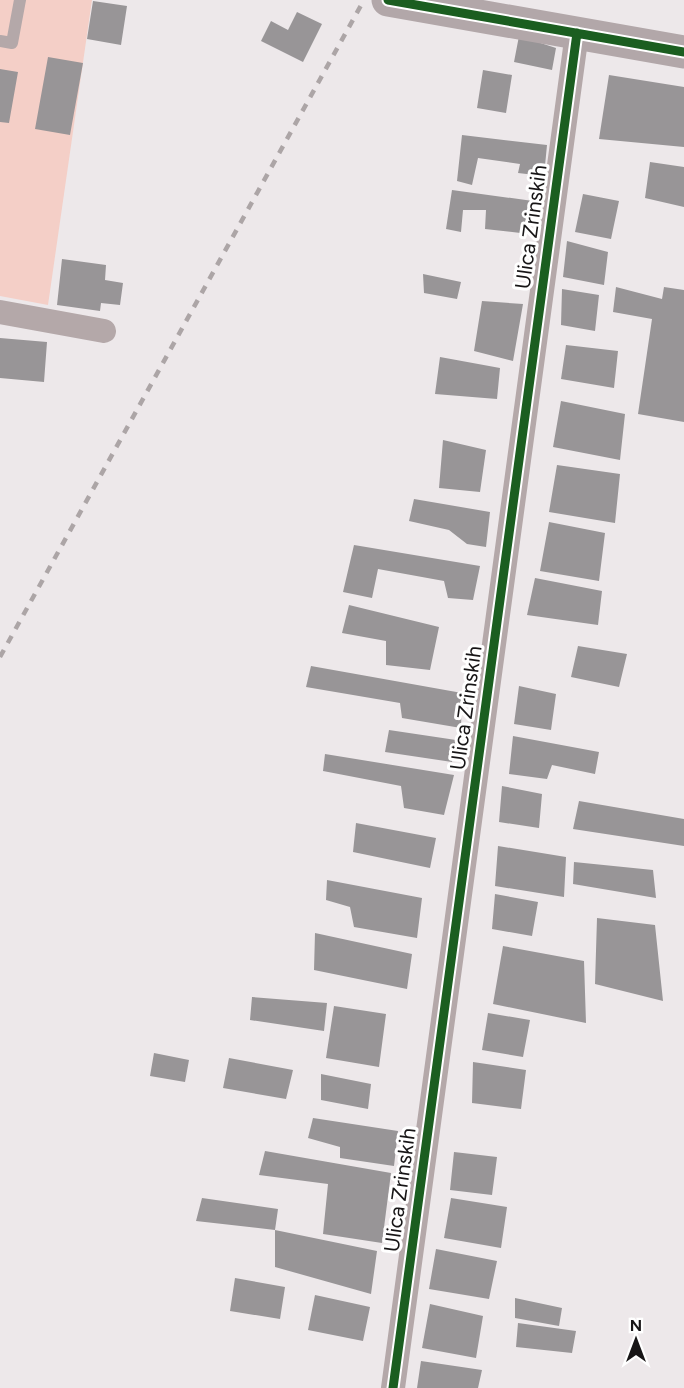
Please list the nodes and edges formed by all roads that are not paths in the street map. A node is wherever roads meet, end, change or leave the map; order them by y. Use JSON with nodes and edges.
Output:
{"nodes":[{"id":1,"x":20,"y":0,"type":"edge"},
{"id":2,"x":388,"y":0,"type":"edge"},
{"id":3,"x":577,"y":33,"type":"junction"},
{"id":4,"x":0,"y":41,"type":"edge"},
{"id":5,"x":684,"y":52,"type":"edge"},
{"id":6,"x":0,"y":312,"type":"edge"},
{"id":7,"x":104,"y":331,"type":"dead end"},
{"id":8,"x":393,"y":1388,"type":"edge"}],
"edges":[{"from":1,"to":4,"type":"lane"},
{"from":2,"to":3,"type":"main road"},
{"from":3,"to":5,"type":"main road"},
{"from":3,"to":8,"type":"street","name":"Ulica Zrinskih"},
{"from":6,"to":7,"type":"street"}]}
